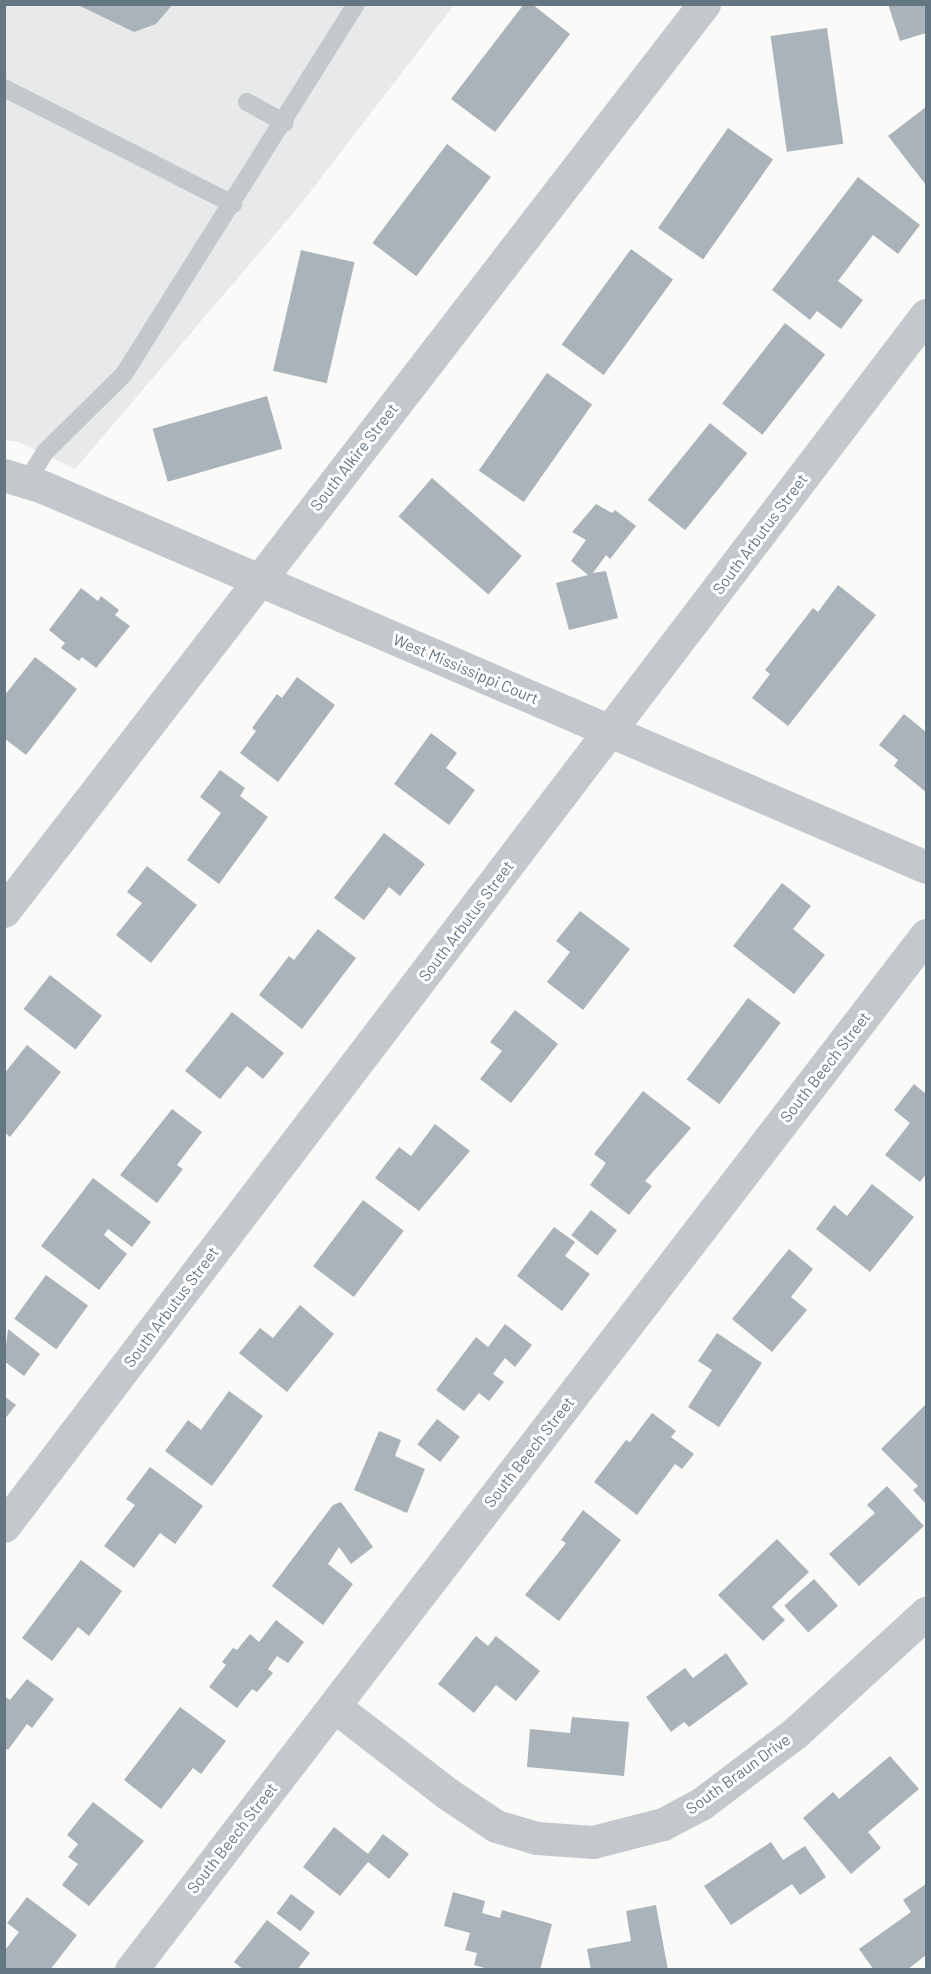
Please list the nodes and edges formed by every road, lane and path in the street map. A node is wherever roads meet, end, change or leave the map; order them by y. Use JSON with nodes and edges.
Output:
{"nodes":[{"id":1,"x":356,"y":4,"type":"edge"},
{"id":2,"x":704,"y":4,"type":"edge"},
{"id":3,"x":4,"y":88,"type":"edge"},
{"id":4,"x":246,"y":102,"type":"dead end"},
{"id":5,"x":285,"y":123,"type":"junction"},
{"id":6,"x":233,"y":204,"type":"junction"},
{"id":7,"x":927,"y":315,"type":"edge"},
{"id":8,"x":16,"y":478,"type":"edge"},
{"id":9,"x":259,"y":581,"type":"junction"},
{"id":10,"x":611,"y":731,"type":"junction"},
{"id":11,"x":927,"y":867,"type":"edge"},
{"id":12,"x":4,"y":911,"type":"edge"},
{"id":13,"x":927,"y":935,"type":"edge"},
{"id":14,"x":4,"y":1526,"type":"edge"},
{"id":15,"x":927,"y":1614,"type":"edge"},
{"id":16,"x":334,"y":1706,"type":"junction"},
{"id":17,"x":131,"y":1970,"type":"edge"}],
"edges":[{"from":1,"to":5,"type":"lane"},
{"from":2,"to":9,"type":"street","name":"South Alkire Street"},
{"from":3,"to":6,"type":"lane"},
{"from":4,"to":5,"type":"lane"},
{"from":5,"to":6,"type":"lane"},
{"from":6,"to":8,"type":"lane"},
{"from":7,"to":10,"type":"street","name":"South Arbutus Street"},
{"from":8,"to":9,"type":"street","name":"West Mississippi Court"},
{"from":9,"to":10,"type":"street","name":"West Mississippi Court"},
{"from":9,"to":12,"type":"street","name":"South Alkire Street"},
{"from":10,"to":11,"type":"street","name":"West Mississippi Court"},
{"from":10,"to":14,"type":"street","name":"South Arbutus Street"},
{"from":13,"to":16,"type":"street","name":"South Beech Street"},
{"from":15,"to":16,"type":"street","name":"South Braun Drive"},
{"from":16,"to":17,"type":"street","name":"South Beech Street"}]}
